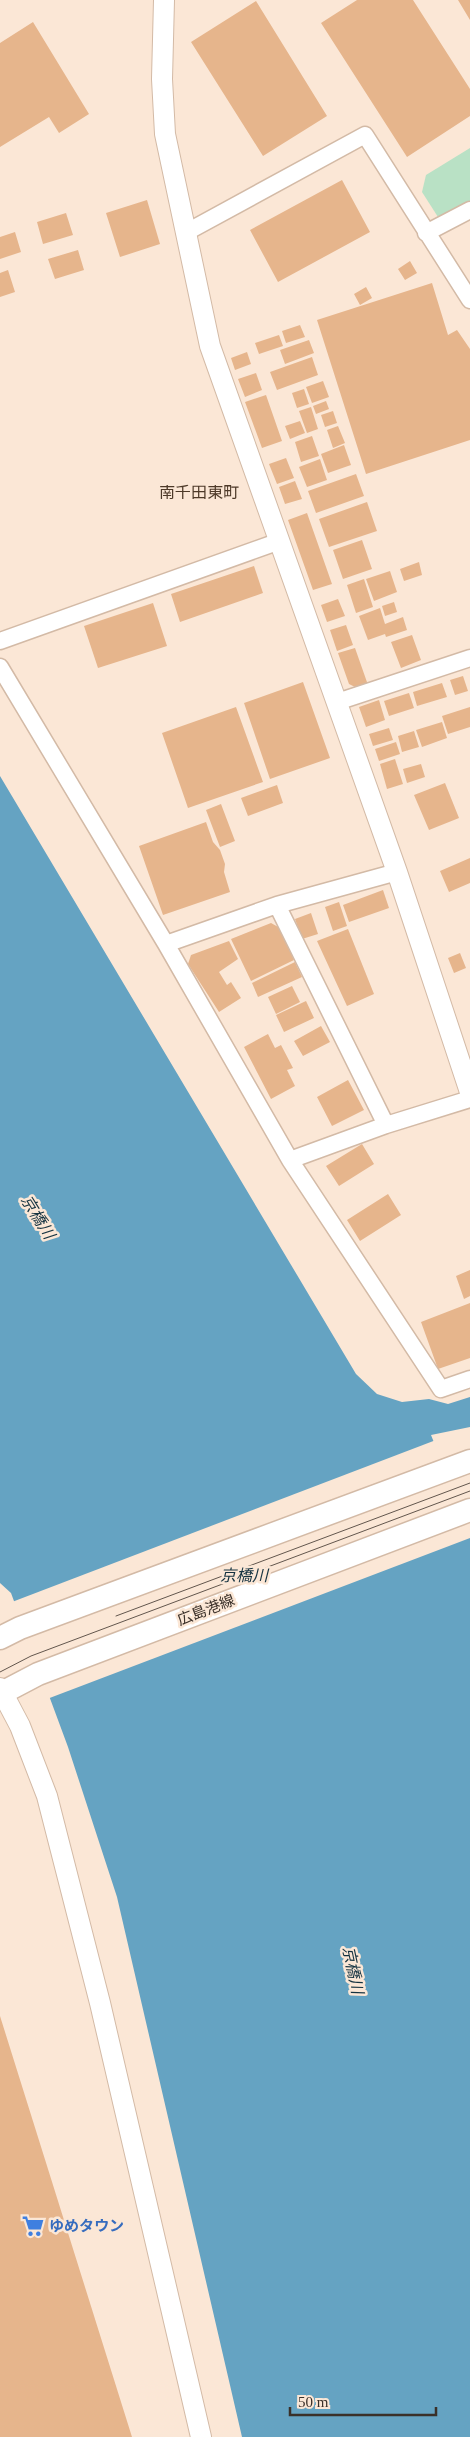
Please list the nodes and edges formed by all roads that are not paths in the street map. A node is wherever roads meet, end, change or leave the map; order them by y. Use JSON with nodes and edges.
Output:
{"nodes":[{"id":1,"x":164,"y":0,"type":"edge"},
{"id":2,"x":470,"y":210,"type":"edge"},
{"id":3,"x":185,"y":233,"type":"junction"},
{"id":4,"x":426,"y":234,"type":"junction"},
{"id":5,"x":470,"y":300,"type":"edge"},
{"id":6,"x":280,"y":541,"type":"junction"},
{"id":7,"x":0,"y":641,"type":"edge"},
{"id":8,"x":470,"y":658,"type":"edge"},
{"id":9,"x":0,"y":667,"type":"edge"},
{"id":10,"x":337,"y":702,"type":"junction"},
{"id":11,"x":397,"y":872,"type":"junction"},
{"id":12,"x":277,"y":905,"type":"junction"},
{"id":13,"x":166,"y":944,"type":"junction"},
{"id":14,"x":470,"y":1092,"type":"edge"},
{"id":15,"x":470,"y":1099,"type":"edge"},
{"id":16,"x":386,"y":1125,"type":"junction"},
{"id":17,"x":290,"y":1160,"type":"junction"},
{"id":18,"x":470,"y":1379,"type":"edge"},
{"id":19,"x":470,"y":1461,"type":"edge"},
{"id":20,"x":467,"y":1511,"type":"edge"},
{"id":21,"x":0,"y":1638,"type":"edge"},
{"id":22,"x":1,"y":1691,"type":"edge"},
{"id":23,"x":201,"y":2437,"type":"edge"}],
"edges":[{"from":1,"to":3,"type":"street"},
{"from":2,"to":4,"type":"street"},
{"from":3,"to":4,"type":"street"},
{"from":3,"to":6,"type":"street"},
{"from":4,"to":5,"type":"street"},
{"from":6,"to":7,"type":"street"},
{"from":6,"to":10,"type":"street"},
{"from":8,"to":10,"type":"street"},
{"from":9,"to":13,"type":"street"},
{"from":10,"to":11,"type":"street"},
{"from":11,"to":12,"type":"street"},
{"from":11,"to":14,"type":"street"},
{"from":12,"to":13,"type":"street"},
{"from":12,"to":16,"type":"street"},
{"from":13,"to":17,"type":"street"},
{"from":15,"to":16,"type":"street"},
{"from":16,"to":17,"type":"street"},
{"from":17,"to":18,"type":"street"},
{"from":19,"to":21,"type":"main road"},
{"from":20,"to":22,"type":"main road","name":"広島港線"},
{"from":22,"to":23,"type":"street"}]}
